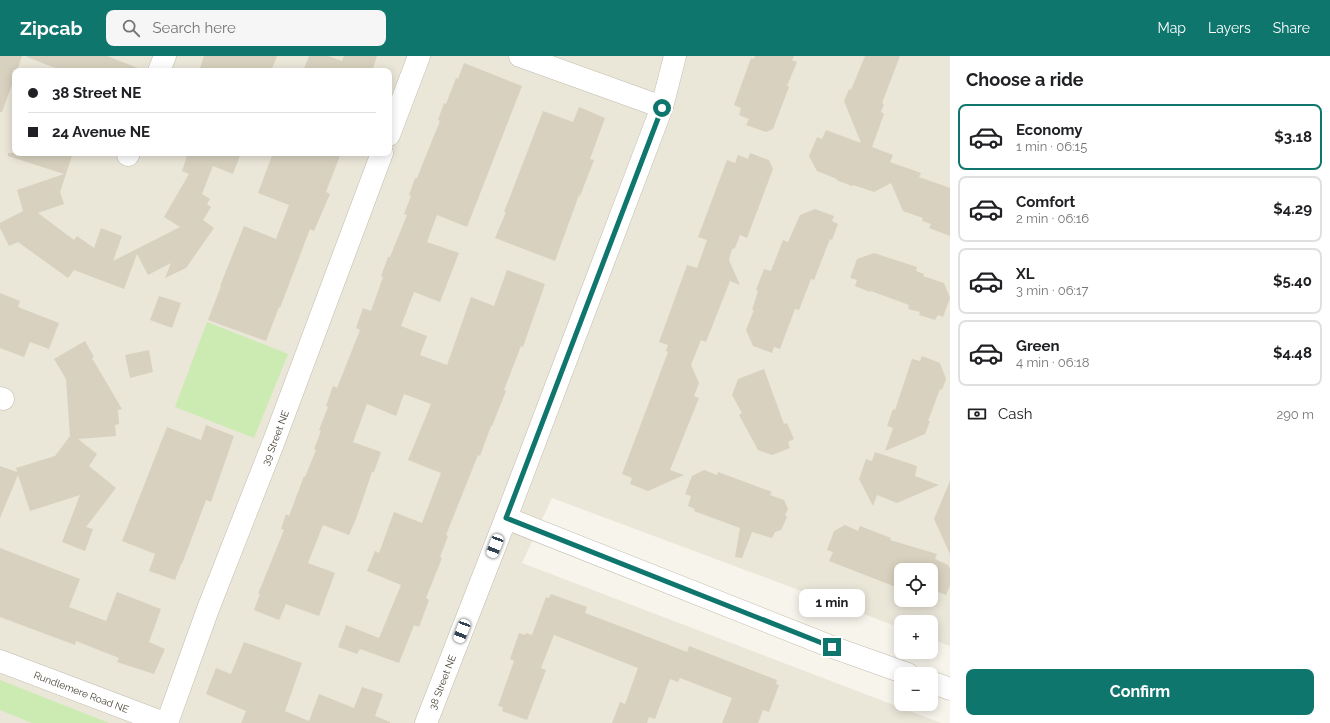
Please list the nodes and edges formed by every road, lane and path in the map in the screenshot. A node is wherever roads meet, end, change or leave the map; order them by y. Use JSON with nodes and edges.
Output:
{"nodes":[{"id":1,"x":165,"y":56,"type":"edge"},
{"id":2,"x":419,"y":56,"type":"edge"},
{"id":3,"x":520,"y":56,"type":"edge"},
{"id":4,"x":675,"y":56,"type":"edge"},
{"id":5,"x":160,"y":68,"type":"edge"},
{"id":6,"x":662,"y":108,"type":"junction"},
{"id":7,"x":392,"y":127,"type":"edge"},
{"id":8,"x":381,"y":156,"type":"edge"},
{"id":9,"x":506,"y":518,"type":"junction"},
{"id":10,"x":0,"y":661,"type":"edge"},
{"id":11,"x":894,"y":669,"type":"edge"},
{"id":12,"x":938,"y":685,"type":"edge"},
{"id":13,"x":950,"y":689,"type":"edge"},
{"id":14,"x":164,"y":723,"type":"edge"},
{"id":15,"x":167,"y":723,"type":"edge"},
{"id":16,"x":426,"y":723,"type":"edge"}],
"edges":[{"from":1,"to":5,"type":"street"},
{"from":2,"to":7,"type":"street"},
{"from":3,"to":6,"type":"street"},
{"from":4,"to":6,"type":"street","name":"38 Street NE"},
{"from":6,"to":9,"type":"street","name":"38 Street NE"},
{"from":8,"to":15,"type":"street","name":"39 Street NE"},
{"from":9,"to":11,"type":"street"},
{"from":9,"to":16,"type":"street","name":"38 Street NE"},
{"from":10,"to":14,"type":"street","name":"Rundlemere Road NE"},
{"from":12,"to":13,"type":"street"}]}
